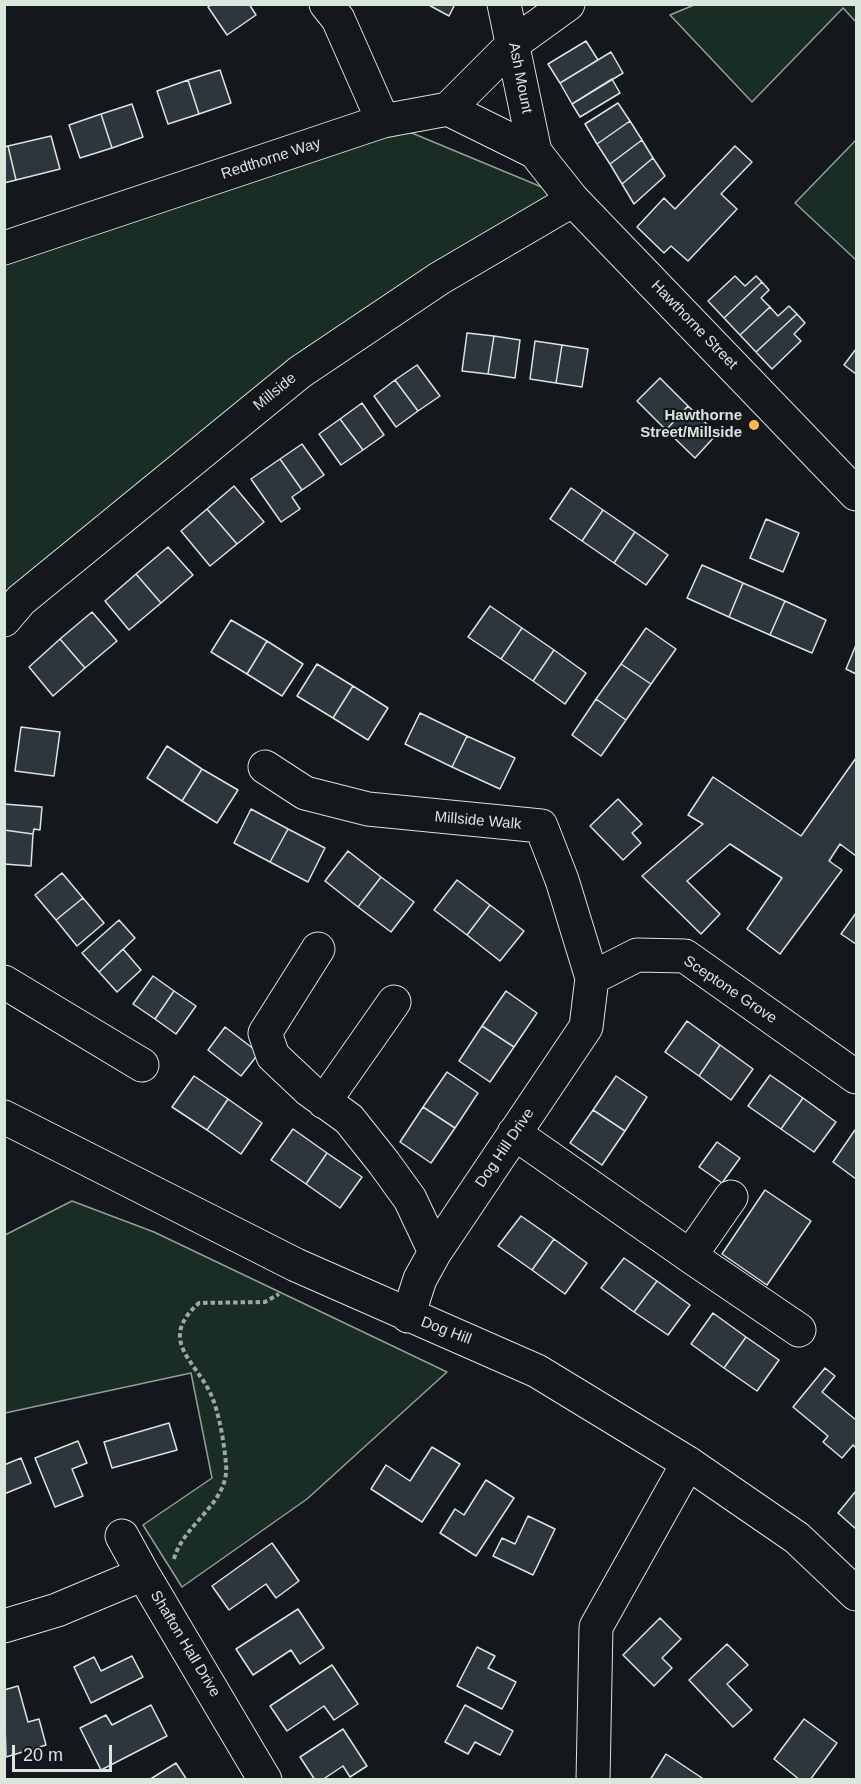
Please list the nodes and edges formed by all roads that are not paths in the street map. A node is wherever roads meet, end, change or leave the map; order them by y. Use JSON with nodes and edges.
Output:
{"nodes":[{"id":1,"x":326,"y":4,"type":"edge"},
{"id":2,"x":504,"y":4,"type":"edge"},
{"id":3,"x":568,"y":4,"type":"edge"},
{"id":4,"x":514,"y":43,"type":"junction"},
{"id":5,"x":448,"y":109,"type":"junction"},
{"id":6,"x":383,"y":121,"type":"junction"},
{"id":7,"x":535,"y":152,"type":"junction"},
{"id":8,"x":573,"y":200,"type":"junction"},
{"id":9,"x":4,"y":248,"type":"edge"},
{"id":10,"x":856,"y":494,"type":"edge"},
{"id":11,"x":4,"y":620,"type":"edge"},
{"id":12,"x":265,"y":767,"type":"dead end"},
{"id":13,"x":318,"y":949,"type":"dead end"},
{"id":14,"x":592,"y":978,"type":"junction"},
{"id":15,"x":4,"y":982,"type":"edge"},
{"id":16,"x":394,"y":1002,"type":"dead end"},
{"id":17,"x":142,"y":1065,"type":"dead end"},
{"id":18,"x":856,"y":1077,"type":"edge"},
{"id":19,"x":324,"y":1102,"type":"junction"},
{"id":20,"x":4,"y":1117,"type":"edge"},
{"id":21,"x":514,"y":1133,"type":"junction"},
{"id":22,"x":731,"y":1197,"type":"dead end"},
{"id":23,"x":435,"y":1251,"type":"junction"},
{"id":24,"x":690,"y":1256,"type":"junction"},
{"id":25,"x":408,"y":1316,"type":"junction"},
{"id":26,"x":799,"y":1330,"type":"dead end"},
{"id":27,"x":688,"y":1463,"type":"junction"},
{"id":28,"x":122,"y":1536,"type":"dead end"},
{"id":29,"x":143,"y":1574,"type":"junction"},
{"id":30,"x":856,"y":1594,"type":"edge"},
{"id":31,"x":4,"y":1626,"type":"edge"},
{"id":32,"x":265,"y":1779,"type":"edge"},
{"id":33,"x":593,"y":1779,"type":"edge"}],
"edges":[{"from":1,"to":6,"type":"street"},
{"from":2,"to":4,"type":"street","name":"Ash Mount"},
{"from":3,"to":4,"type":"street"},
{"from":4,"to":5,"type":"street"},
{"from":4,"to":7,"type":"street","name":"Ash Mount"},
{"from":5,"to":6,"type":"street","name":"Redthorne Way"},
{"from":5,"to":7,"type":"street"},
{"from":6,"to":9,"type":"street","name":"Redthorne Way"},
{"from":7,"to":8,"type":"street","name":"Hawthorne Street"},
{"from":8,"to":10,"type":"street","name":"Hawthorne Street"},
{"from":8,"to":11,"type":"street","name":"Millside"},
{"from":12,"to":14,"type":"street","name":"Millside Walk"},
{"from":13,"to":19,"type":"street"},
{"from":14,"to":18,"type":"street","name":"Sceptone Grove"},
{"from":14,"to":21,"type":"street","name":"Dog Hill Drive"},
{"from":15,"to":17,"type":"street"},
{"from":16,"to":19,"type":"street"},
{"from":19,"to":23,"type":"street"},
{"from":20,"to":25,"type":"street","name":"Dog Hill"},
{"from":21,"to":23,"type":"street","name":"Dog Hill Drive"},
{"from":21,"to":24,"type":"street"},
{"from":22,"to":24,"type":"street"},
{"from":23,"to":25,"type":"street","name":"Dog Hill Drive"},
{"from":24,"to":26,"type":"street"},
{"from":25,"to":27,"type":"street","name":"Dog Hill"},
{"from":27,"to":30,"type":"street","name":"Dog Hill"},
{"from":27,"to":33,"type":"street"},
{"from":28,"to":29,"type":"street"},
{"from":29,"to":31,"type":"street","name":"Shafton Hall Drive"},
{"from":29,"to":32,"type":"street","name":"Shafton Hall Drive"}]}
